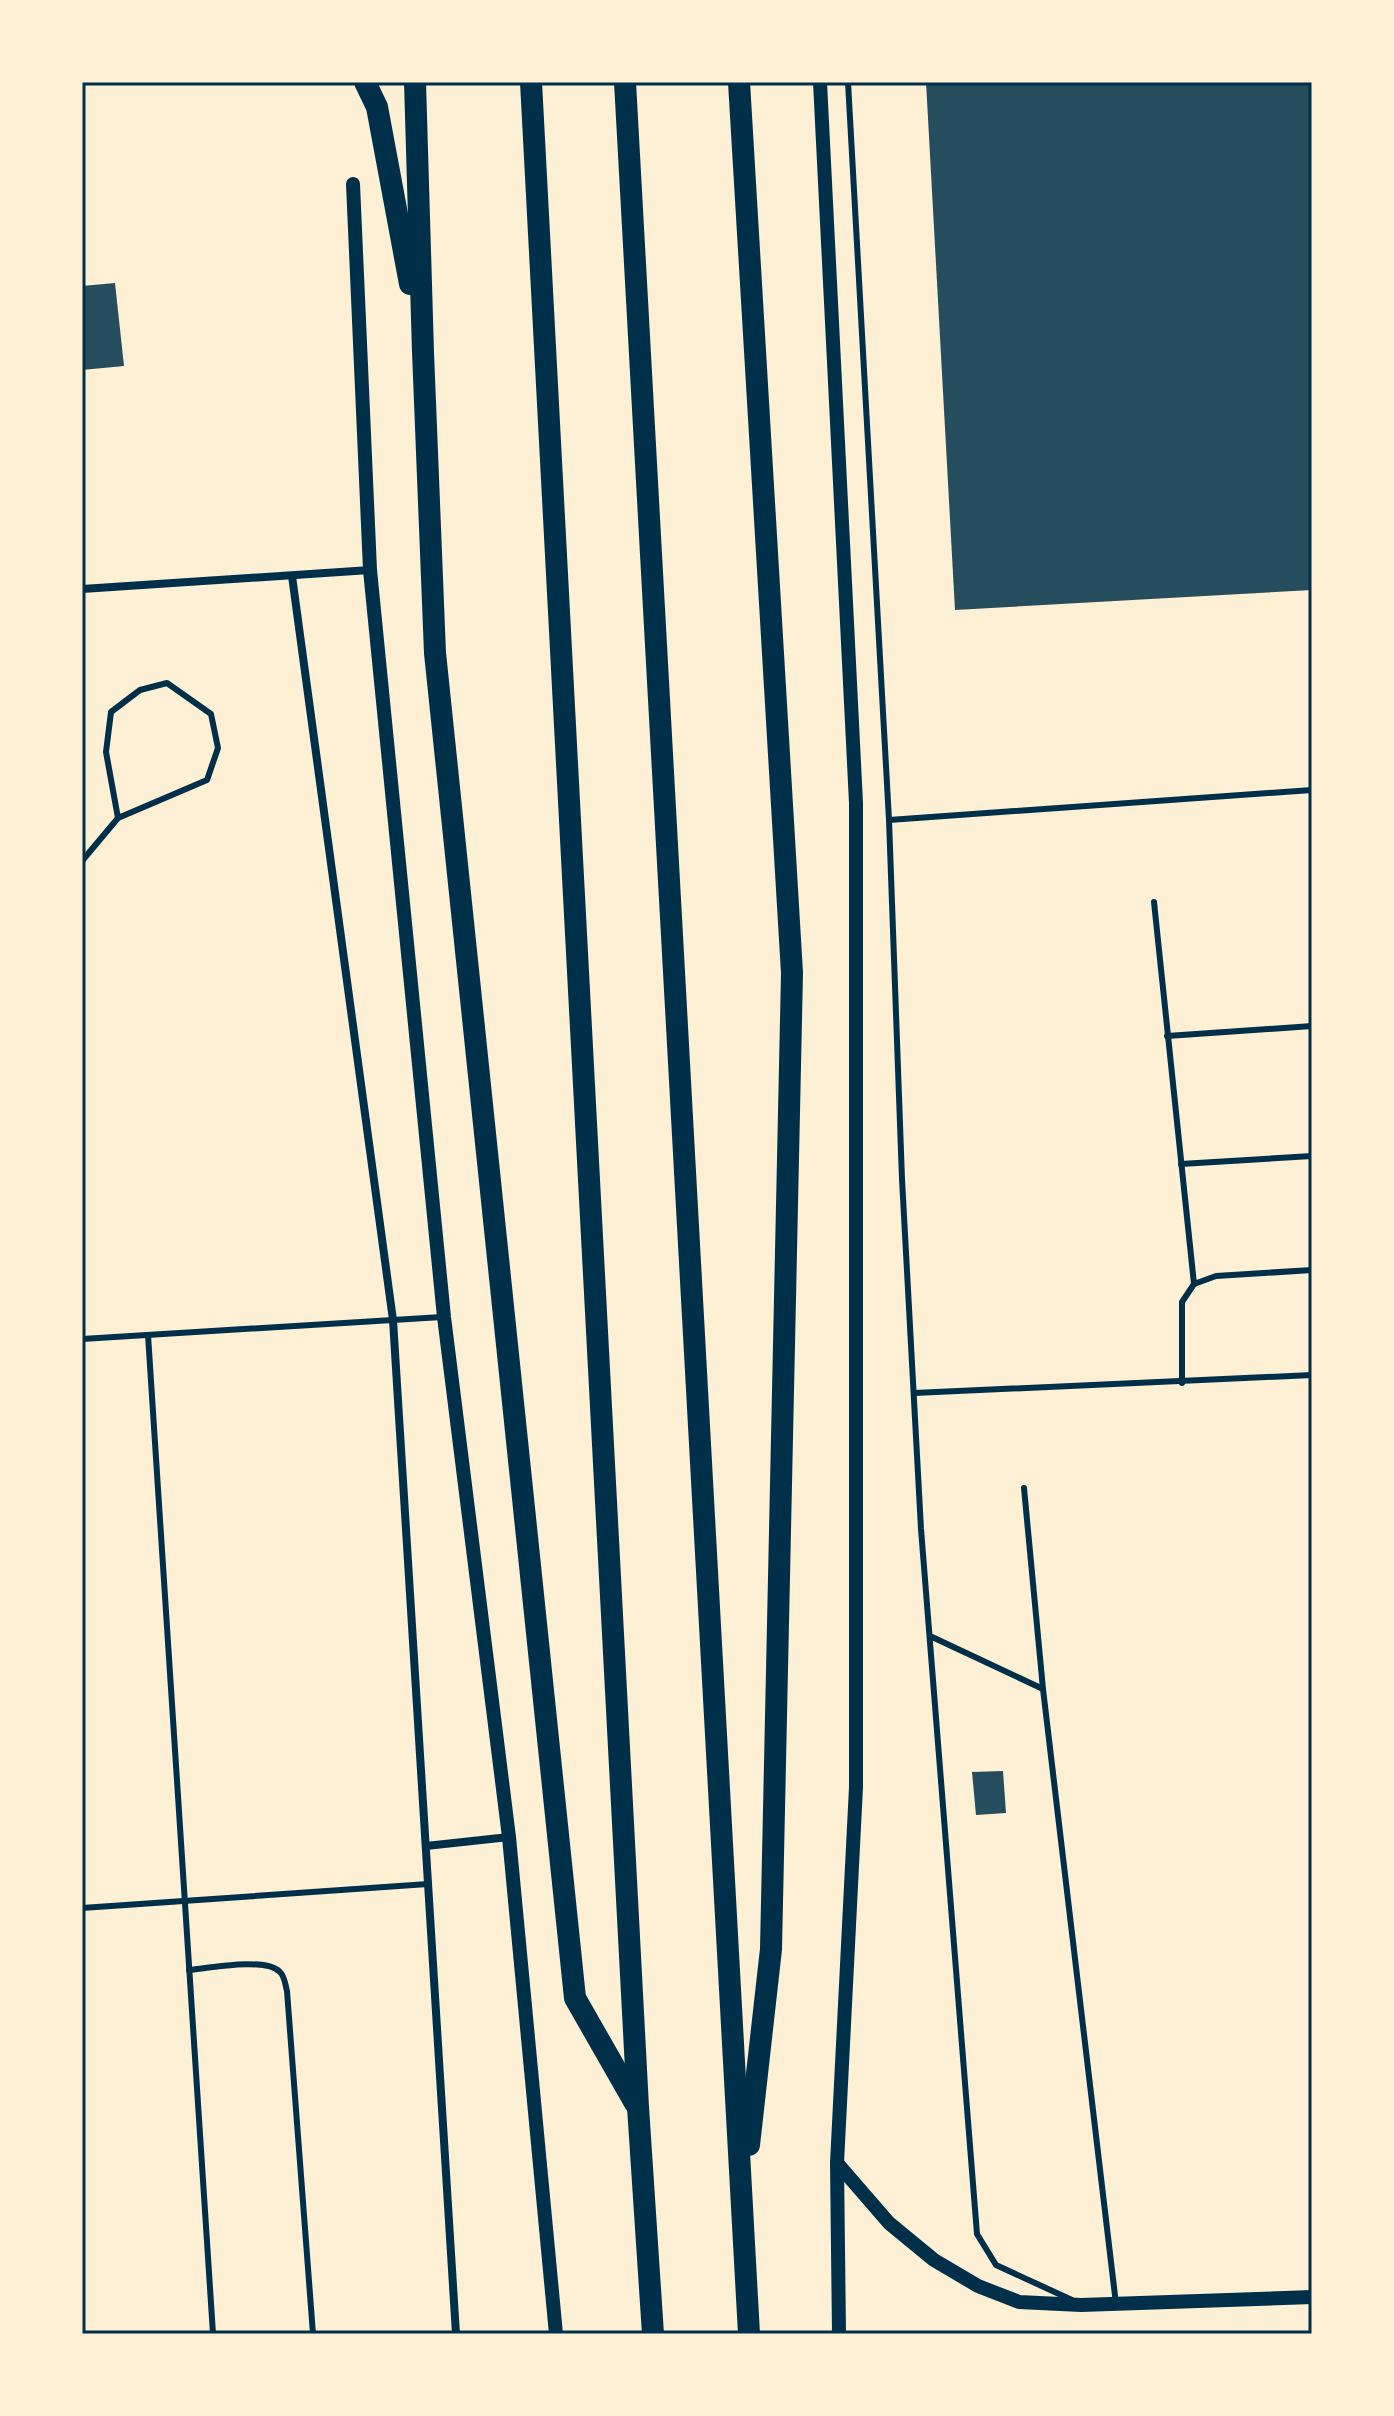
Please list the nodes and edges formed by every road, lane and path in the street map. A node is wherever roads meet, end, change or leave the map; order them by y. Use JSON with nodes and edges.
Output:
{"nodes":[{"id":1,"x":365,"y":82,"type":"edge"},
{"id":2,"x":415,"y":82,"type":"edge"},
{"id":3,"x":531,"y":82,"type":"edge"},
{"id":4,"x":625,"y":82,"type":"edge"},
{"id":5,"x":739,"y":82,"type":"edge"},
{"id":6,"x":753,"y":82,"type":"edge"},
{"id":7,"x":820,"y":82,"type":"edge"},
{"id":8,"x":848,"y":82,"type":"edge"},
{"id":9,"x":741,"y":135,"type":"junction"},
{"id":10,"x":353,"y":184,"type":"dead end"},
{"id":11,"x":423,"y":352,"type":"junction"},
{"id":12,"x":370,"y":570,"type":"junction"},
{"id":13,"x":292,"y":576,"type":"junction"},
{"id":14,"x":82,"y":589,"type":"edge"},
{"id":15,"x":1312,"y":790,"type":"edge"},
{"id":16,"x":118,"y":818,"type":"junction"},
{"id":17,"x":889,"y":820,"type":"junction"},
{"id":18,"x":82,"y":861,"type":"edge"},
{"id":19,"x":1154,"y":902,"type":"dead end"},
{"id":20,"x":1312,"y":1026,"type":"edge"},
{"id":21,"x":1167,"y":1036,"type":"junction"},
{"id":22,"x":1312,"y":1156,"type":"edge"},
{"id":23,"x":1181,"y":1164,"type":"junction"},
{"id":24,"x":1312,"y":1270,"type":"edge"},
{"id":25,"x":1194,"y":1284,"type":"junction"},
{"id":26,"x":444,"y":1317,"type":"junction"},
{"id":27,"x":393,"y":1320,"type":"junction"},
{"id":28,"x":148,"y":1335,"type":"junction"},
{"id":29,"x":82,"y":1339,"type":"edge"},
{"id":30,"x":1312,"y":1375,"type":"edge"},
{"id":31,"x":1182,"y":1383,"type":"junction"},
{"id":32,"x":914,"y":1393,"type":"junction"},
{"id":33,"x":1024,"y":1488,"type":"dead end"},
{"id":34,"x":930,"y":1636,"type":"junction"},
{"id":35,"x":1043,"y":1689,"type":"junction"},
{"id":36,"x":509,"y":1837,"type":"junction"},
{"id":37,"x":426,"y":1846,"type":"junction"},
{"id":38,"x":428,"y":1884,"type":"junction"},
{"id":39,"x":185,"y":1901,"type":"junction"},
{"id":40,"x":82,"y":1908,"type":"edge"},
{"id":41,"x":189,"y":1970,"type":"junction"},
{"id":42,"x":638,"y":2107,"type":"junction"},
{"id":43,"x":837,"y":2163,"type":"junction"},
{"id":44,"x":742,"y":2206,"type":"junction"},
{"id":45,"x":1312,"y":2297,"type":"edge"},
{"id":46,"x":1116,"y":2304,"type":"junction"},
{"id":47,"x":1081,"y":2305,"type":"junction"},
{"id":48,"x":213,"y":2334,"type":"edge"},
{"id":49,"x":313,"y":2334,"type":"edge"},
{"id":50,"x":456,"y":2334,"type":"edge"},
{"id":51,"x":556,"y":2334,"type":"edge"},
{"id":52,"x":653,"y":2334,"type":"edge"},
{"id":53,"x":749,"y":2334,"type":"edge"},
{"id":54,"x":839,"y":2334,"type":"edge"}],
"edges":[{"from":1,"to":11,"type":"highway"},
{"from":2,"to":11,"type":"highway"},
{"from":3,"to":42,"type":"highway"},
{"from":4,"to":44,"type":"highway"},
{"from":5,"to":9,"type":"highway"},
{"from":6,"to":9,"type":"highway"},
{"from":7,"to":43,"type":"street"},
{"from":8,"to":17,"type":"lane"},
{"from":9,"to":44,"type":"highway"},
{"from":10,"to":12,"type":"street"},
{"from":11,"to":42,"type":"highway"},
{"from":12,"to":13,"type":"street"},
{"from":12,"to":26,"type":"street"},
{"from":13,"to":14,"type":"street"},
{"from":13,"to":27,"type":"street"},
{"from":15,"to":17,"type":"lane"},
{"from":16,"to":16,"type":"lane"},
{"from":16,"to":18,"type":"lane"},
{"from":17,"to":32,"type":"lane"},
{"from":19,"to":21,"type":"lane"},
{"from":20,"to":21,"type":"lane"},
{"from":21,"to":23,"type":"lane"},
{"from":22,"to":23,"type":"lane"},
{"from":23,"to":25,"type":"lane"},
{"from":24,"to":25,"type":"lane"},
{"from":25,"to":31,"type":"lane"},
{"from":26,"to":27,"type":"lane"},
{"from":26,"to":36,"type":"street"},
{"from":27,"to":28,"type":"lane"},
{"from":27,"to":37,"type":"street"},
{"from":28,"to":29,"type":"lane"},
{"from":28,"to":39,"type":"lane"},
{"from":30,"to":31,"type":"lane"},
{"from":31,"to":32,"type":"lane"},
{"from":32,"to":34,"type":"lane"},
{"from":33,"to":35,"type":"lane"},
{"from":34,"to":35,"type":"lane"},
{"from":34,"to":47,"type":"lane"},
{"from":35,"to":46,"type":"lane"},
{"from":36,"to":37,"type":"street"},
{"from":36,"to":51,"type":"street"},
{"from":37,"to":38,"type":"street"},
{"from":38,"to":39,"type":"lane"},
{"from":38,"to":50,"type":"street"},
{"from":39,"to":40,"type":"lane"},
{"from":39,"to":41,"type":"lane"},
{"from":41,"to":48,"type":"lane"},
{"from":41,"to":49,"type":"lane"},
{"from":42,"to":52,"type":"highway"},
{"from":43,"to":47,"type":"street"},
{"from":43,"to":54,"type":"street"},
{"from":44,"to":53,"type":"highway"},
{"from":45,"to":46,"type":"street"},
{"from":46,"to":47,"type":"street"}]}
